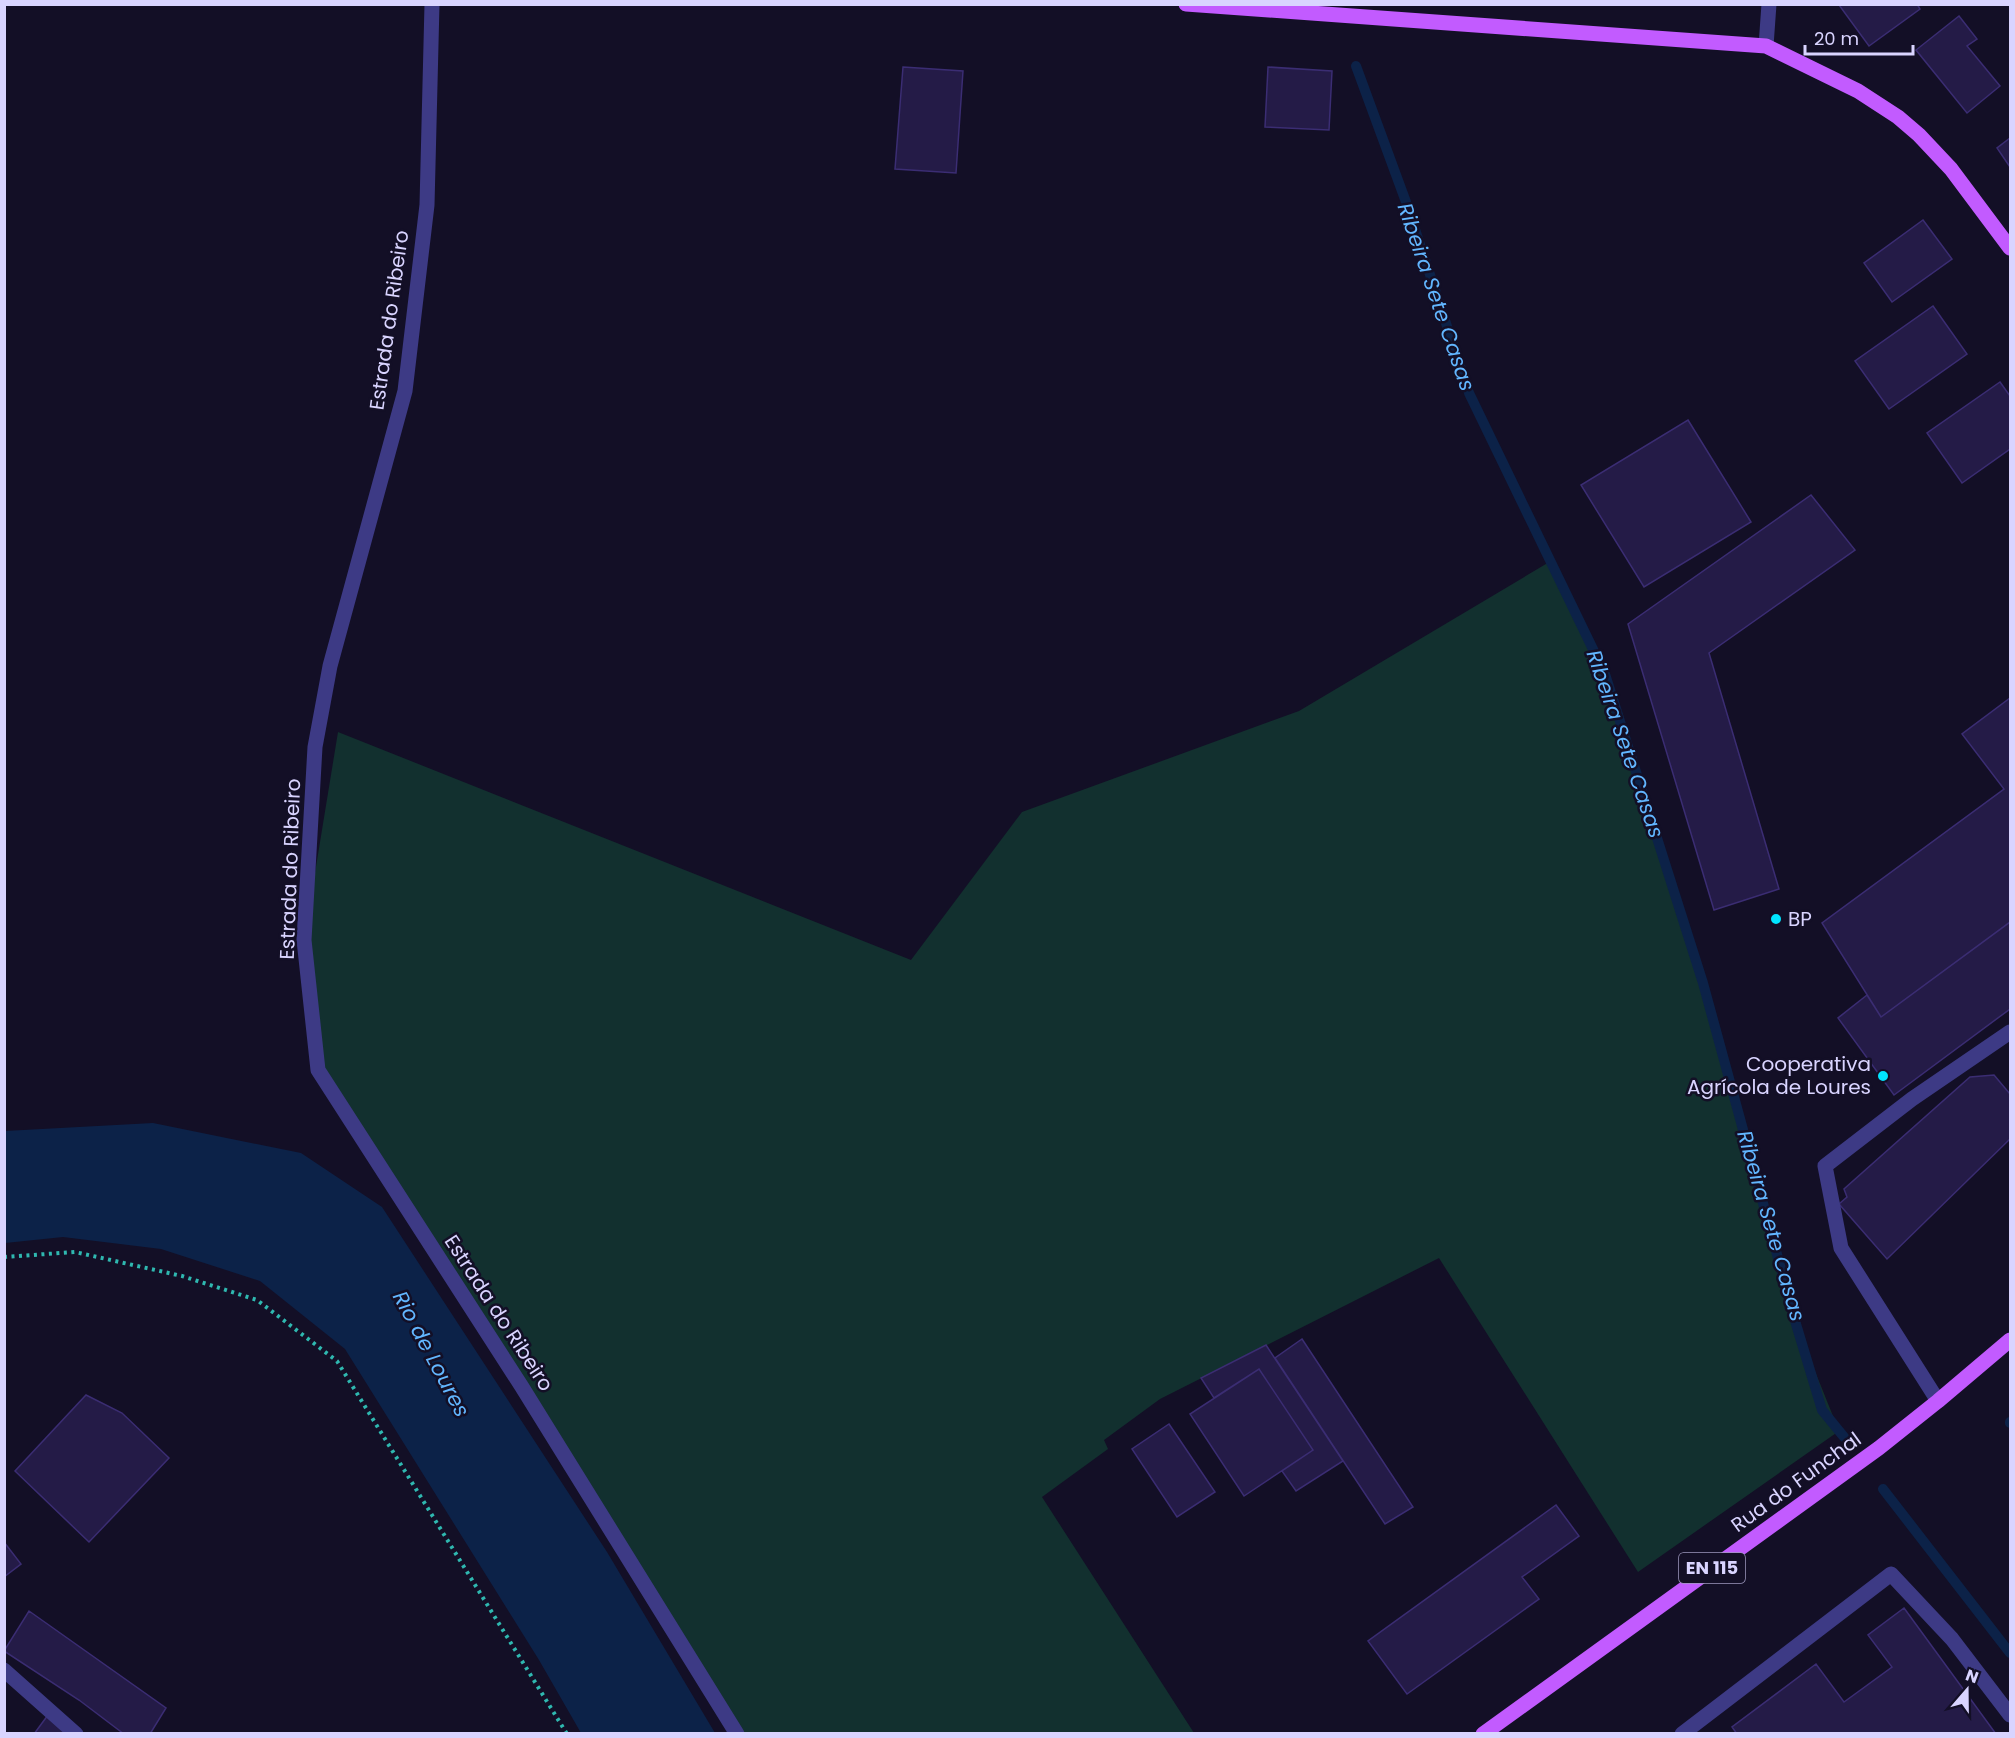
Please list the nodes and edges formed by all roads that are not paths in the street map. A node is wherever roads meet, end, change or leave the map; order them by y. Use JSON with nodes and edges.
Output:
{"nodes":[{"id":1,"x":432,"y":4,"type":"edge"},
{"id":2,"x":1186,"y":4,"type":"edge"},
{"id":3,"x":1769,"y":4,"type":"edge"},
{"id":4,"x":1766,"y":46,"type":"junction"},
{"id":5,"x":2010,"y":248,"type":"edge"},
{"id":6,"x":2010,"y":1032,"type":"edge"},
{"id":7,"x":2010,"y":1340,"type":"edge"},
{"id":8,"x":1938,"y":1401,"type":"junction"},
{"id":9,"x":4,"y":1670,"type":"edge"},
{"id":10,"x":2010,"y":1715,"type":"edge"},
{"id":11,"x":1692,"y":1731,"type":"edge"},
{"id":12,"x":76,"y":1734,"type":"edge"},
{"id":13,"x":737,"y":1734,"type":"edge"},
{"id":14,"x":1484,"y":1734,"type":"edge"}],
"edges":[{"from":1,"to":13,"type":"street","name":"Estrada do Ribeiro"},
{"from":2,"to":4,"type":"main road"},
{"from":3,"to":4,"type":"street"},
{"from":4,"to":5,"type":"main road"},
{"from":6,"to":8,"type":"street"},
{"from":7,"to":8,"type":"main road","name":"Rua do Funchal","number":"EN 115"},
{"from":8,"to":14,"type":"main road","name":"Rua do Funchal","number":"EN 115"},
{"from":9,"to":12,"type":"street"},
{"from":10,"to":11,"type":"street"}]}
